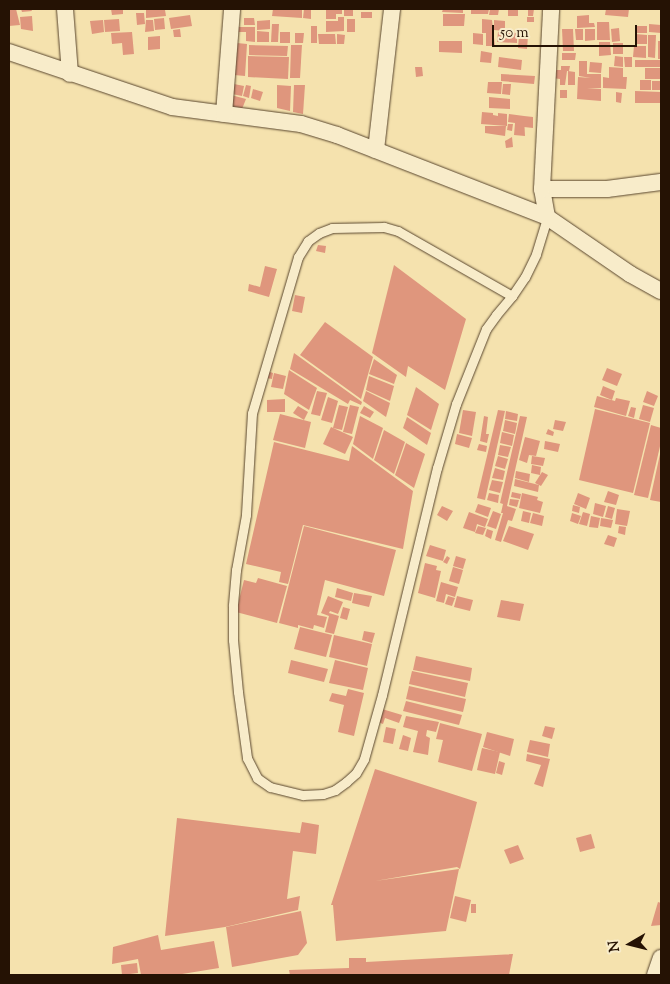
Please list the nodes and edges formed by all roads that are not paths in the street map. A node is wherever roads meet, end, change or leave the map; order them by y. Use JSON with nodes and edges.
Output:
{"nodes":[{"id":1,"x":65,"y":9,"type":"edge"},
{"id":2,"x":232,"y":9,"type":"edge"},
{"id":3,"x":392,"y":9,"type":"edge"},
{"id":4,"x":551,"y":9,"type":"edge"},
{"id":5,"x":9,"y":52,"type":"edge"},
{"id":6,"x":70,"y":74,"type":"junction"},
{"id":7,"x":224,"y":114,"type":"junction"},
{"id":8,"x":376,"y":150,"type":"junction"},
{"id":9,"x":661,"y":182,"type":"edge"},
{"id":10,"x":542,"y":189,"type":"junction"},
{"id":11,"x":546,"y":217,"type":"junction"},
{"id":12,"x":661,"y":291,"type":"edge"},
{"id":13,"x":512,"y":296,"type":"junction"},
{"id":14,"x":661,"y":958,"type":"edge"},
{"id":15,"x":655,"y":975,"type":"edge"}],
"edges":[{"from":1,"to":6,"type":"street"},
{"from":2,"to":7,"type":"street"},
{"from":3,"to":8,"type":"street"},
{"from":4,"to":10,"type":"street"},
{"from":5,"to":6,"type":"street"},
{"from":6,"to":7,"type":"street"},
{"from":7,"to":8,"type":"street"},
{"from":8,"to":11,"type":"street"},
{"from":9,"to":10,"type":"street"},
{"from":10,"to":11,"type":"street"},
{"from":11,"to":12,"type":"street"},
{"from":11,"to":13,"type":"lane"},
{"from":13,"to":13,"type":"lane"},
{"from":14,"to":15,"type":"street"}]}
